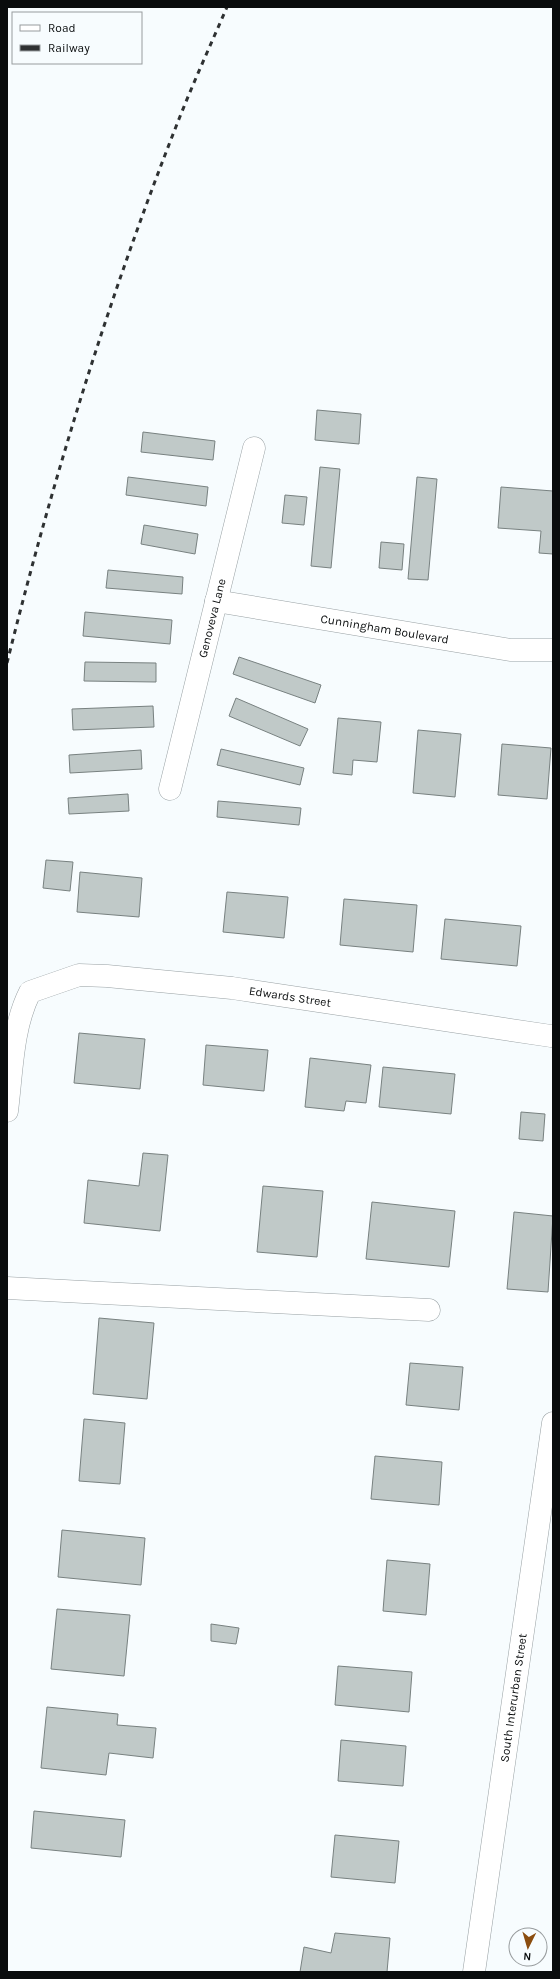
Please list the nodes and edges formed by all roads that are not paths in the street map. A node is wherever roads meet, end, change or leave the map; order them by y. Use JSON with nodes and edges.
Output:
{"nodes":[{"id":1,"x":254,"y":448,"type":"dead end"},
{"id":2,"x":216,"y":601,"type":"junction"},
{"id":3,"x":553,"y":650,"type":"edge"},
{"id":4,"x":170,"y":788,"type":"dead end"},
{"id":5,"x":551,"y":1036,"type":"dead end"},
{"id":6,"x":7,"y":1111,"type":"edge"},
{"id":7,"x":7,"y":1288,"type":"edge"},
{"id":8,"x":429,"y":1310,"type":"dead end"},
{"id":9,"x":553,"y":1423,"type":"edge"},
{"id":10,"x":474,"y":1972,"type":"edge"}],
"edges":[{"from":1,"to":2,"type":"street","name":"Genoveva Lane"},
{"from":2,"to":3,"type":"street","name":"Cunningham Boulevard"},
{"from":2,"to":4,"type":"street","name":"Genoveva Lane"},
{"from":5,"to":6,"type":"street","name":"Edwards Street"},
{"from":7,"to":8,"type":"street"},
{"from":9,"to":10,"type":"street","name":"South Interurban Street"}]}
